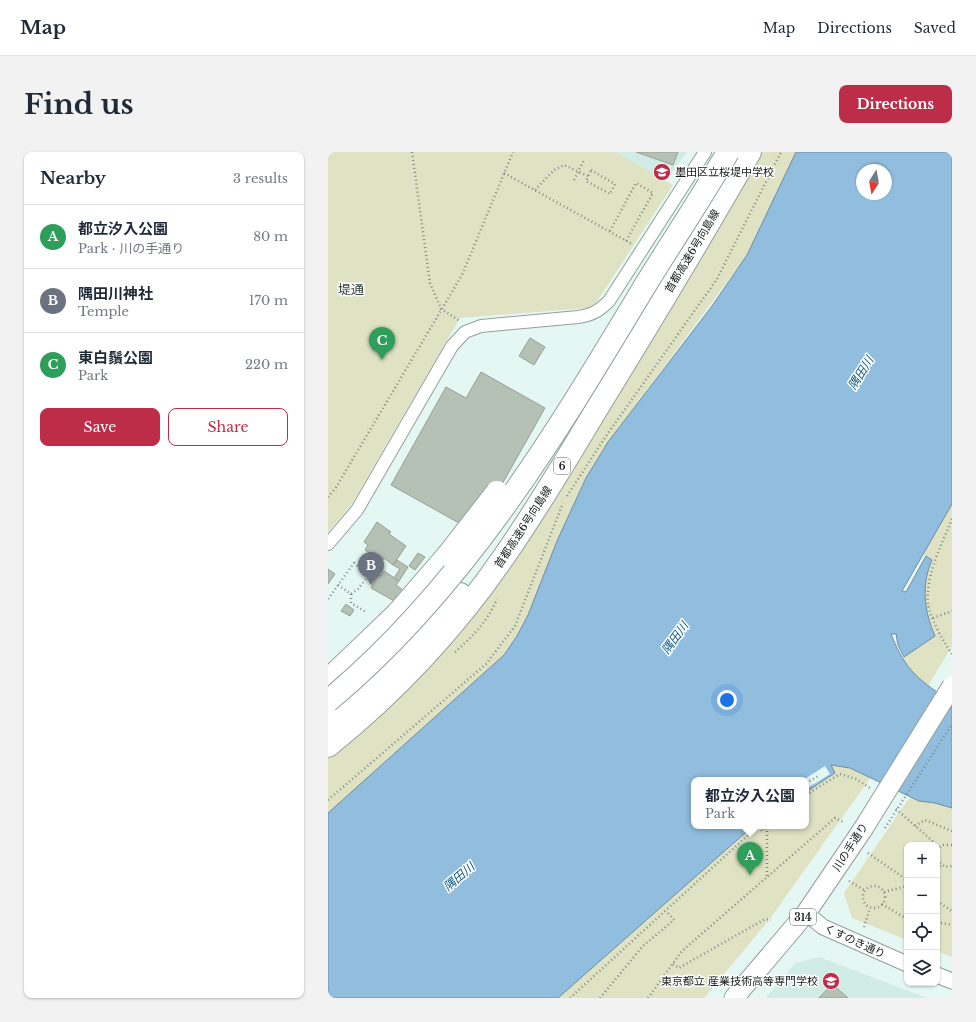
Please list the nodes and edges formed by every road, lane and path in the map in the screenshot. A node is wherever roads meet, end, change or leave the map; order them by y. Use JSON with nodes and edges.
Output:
{"nodes":[{"id":1,"x":412,"y":152,"type":"edge"},
{"id":2,"x":514,"y":152,"type":"edge"},
{"id":3,"x":705,"y":152,"type":"edge"},
{"id":4,"x":728,"y":152,"type":"edge"},
{"id":5,"x":750,"y":152,"type":"edge"},
{"id":6,"x":781,"y":152,"type":"edge"},
{"id":7,"x":584,"y":160,"type":"dead end"},
{"id":8,"x":579,"y":171,"type":"junction"},
{"id":9,"x":504,"y":173,"type":"junction"},
{"id":10,"x":588,"y":176,"type":"junction"},
{"id":11,"x":574,"y":180,"type":"dead end"},
{"id":12,"x":535,"y":190,"type":"junction"},
{"id":13,"x":610,"y":231,"type":"junction"},
{"id":14,"x":626,"y":241,"type":"junction"},
{"id":15,"x":642,"y":249,"type":"junction"},
{"id":16,"x":633,"y":262,"type":"junction"},
{"id":17,"x":656,"y":268,"type":"junction"},
{"id":18,"x":609,"y":301,"type":"junction"},
{"id":19,"x":441,"y":310,"type":"junction"},
{"id":20,"x":461,"y":321,"type":"dead end"},
{"id":21,"x":601,"y":403,"type":"junction"},
{"id":22,"x":328,"y":497,"type":"edge"},
{"id":23,"x":952,"y":518,"type":"edge"},
{"id":24,"x":328,"y":544,"type":"edge"},
{"id":25,"x":338,"y":586,"type":"junction"},
{"id":26,"x":351,"y":594,"type":"junction"},
{"id":27,"x":328,"y":599,"type":"edge"},
{"id":28,"x":952,"y":611,"type":"edge"},
{"id":29,"x":366,"y":612,"type":"dead end"},
{"id":30,"x":933,"y":618,"type":"junction"},
{"id":31,"x":952,"y":654,"type":"edge"},
{"id":32,"x":328,"y":680,"type":"edge"},
{"id":33,"x":952,"y":686,"type":"edge"},
{"id":34,"x":328,"y":700,"type":"edge"},
{"id":35,"x":328,"y":722,"type":"edge"},
{"id":36,"x":952,"y":724,"type":"edge"},
{"id":37,"x":328,"y":746,"type":"edge"},
{"id":38,"x":840,"y":774,"type":"dead end"},
{"id":39,"x":820,"y":775,"type":"dead end"},
{"id":40,"x":809,"y":782,"type":"edge"},
{"id":41,"x":809,"y":793,"type":"edge"},
{"id":42,"x":328,"y":800,"type":"edge"},
{"id":43,"x":906,"y":818,"type":"dead end"},
{"id":44,"x":843,"y":822,"type":"dead end"},
{"id":45,"x":915,"y":826,"type":"junction"},
{"id":46,"x":755,"y":829,"type":"edge"},
{"id":47,"x":767,"y":829,"type":"edge"},
{"id":48,"x":952,"y":831,"type":"edge"},
{"id":49,"x":881,"y":835,"type":"dead end"},
{"id":50,"x":932,"y":842,"type":"edge"},
{"id":51,"x":952,"y":845,"type":"edge"},
{"id":52,"x":940,"y":846,"type":"edge"},
{"id":53,"x":868,"y":853,"type":"dead end"},
{"id":54,"x":941,"y":865,"type":"edge"},
{"id":55,"x":952,"y":866,"type":"edge"},
{"id":56,"x":767,"y":878,"type":"junction"},
{"id":57,"x":904,"y":878,"type":"edge"},
{"id":58,"x":849,"y":880,"type":"dead end"},
{"id":59,"x":904,"y":887,"type":"edge"},
{"id":60,"x":864,"y":890,"type":"junction"},
{"id":61,"x":884,"y":892,"type":"junction"},
{"id":62,"x":940,"y":902,"type":"edge"},
{"id":63,"x":882,"y":904,"type":"junction"},
{"id":64,"x":870,"y":908,"type":"junction"},
{"id":65,"x":666,"y":911,"type":"junction"},
{"id":66,"x":952,"y":911,"type":"edge"},
{"id":67,"x":806,"y":913,"type":"junction"},
{"id":68,"x":904,"y":917,"type":"edge"},
{"id":69,"x":771,"y":920,"type":"dead end"},
{"id":70,"x":940,"y":922,"type":"edge"},
{"id":71,"x":952,"y":924,"type":"edge"},
{"id":72,"x":864,"y":927,"type":"dead end"},
{"id":73,"x":904,"y":963,"type":"edge"},
{"id":74,"x":673,"y":964,"type":"junction"},
{"id":75,"x":940,"y":976,"type":"edge"},
{"id":76,"x":952,"y":980,"type":"edge"},
{"id":77,"x":570,"y":998,"type":"edge"},
{"id":78,"x":600,"y":998,"type":"edge"},
{"id":79,"x":648,"y":998,"type":"edge"},
{"id":80,"x":734,"y":998,"type":"edge"}],
"edges":[{"from":1,"to":19,"type":"path"},
{"from":2,"to":9,"type":"path"},
{"from":3,"to":15,"type":"street"},
{"from":4,"to":17,"type":"highway","name":"首都高速6号向島線","number":"6","bridge":true},
{"from":5,"to":21,"type":"highway","name":"首都高速6号向島線","number":"6"},
{"from":6,"to":42,"type":"path"},
{"from":7,"to":8,"type":"path"},
{"from":8,"to":10,"type":"path"},
{"from":8,"to":11,"type":"path"},
{"from":8,"to":12,"type":"path"},
{"from":9,"to":12,"type":"path"},
{"from":9,"to":19,"type":"path"},
{"from":10,"to":10,"type":"path"},
{"from":12,"to":13,"type":"path"},
{"from":13,"to":14,"type":"path"},
{"from":13,"to":14,"type":"path"},
{"from":14,"to":15,"type":"path"},
{"from":15,"to":16,"type":"street"},
{"from":16,"to":18,"type":"street"},
{"from":16,"to":18,"type":"street"},
{"from":17,"to":32,"type":"highway","bridge":true},
{"from":17,"to":34,"type":"highway","name":"首都高速6号向島線","number":"6","bridge":true},
{"from":18,"to":24,"type":"street"},
{"from":19,"to":20,"type":"path"},
{"from":19,"to":22,"type":"path"},
{"from":21,"to":35,"type":"highway"},
{"from":21,"to":37,"type":"highway","name":"首都高速6号向島線","number":"6"},
{"from":23,"to":30,"type":"path"},
{"from":25,"to":26,"type":"path"},
{"from":25,"to":26,"type":"path"},
{"from":25,"to":27,"type":"path"},
{"from":26,"to":29,"type":"path"},
{"from":28,"to":30,"type":"path"},
{"from":30,"to":31,"type":"path"},
{"from":33,"to":67,"type":"main road","name":"川の手通り","number":"314","bridge":true},
{"from":36,"to":49,"type":"path","bridge":true},
{"from":38,"to":41,"type":"path"},
{"from":39,"to":40,"type":"path"},
{"from":43,"to":45,"type":"path"},
{"from":44,"to":56,"type":"path"},
{"from":45,"to":48,"type":"path"},
{"from":45,"to":50,"type":"path"},
{"from":46,"to":65,"type":"path"},
{"from":47,"to":56,"type":"path"},
{"from":51,"to":52,"type":"path"},
{"from":53,"to":57,"type":"path"},
{"from":54,"to":55,"type":"path"},
{"from":56,"to":74,"type":"path"},
{"from":58,"to":60,"type":"path"},
{"from":59,"to":61,"type":"path"},
{"from":60,"to":61,"type":"path"},
{"from":60,"to":64,"type":"path"},
{"from":61,"to":63,"type":"path"},
{"from":62,"to":66,"type":"path"},
{"from":63,"to":64,"type":"path"},
{"from":63,"to":68,"type":"path"},
{"from":64,"to":72,"type":"path"},
{"from":65,"to":77,"type":"path"},
{"from":65,"to":78,"type":"path"},
{"from":67,"to":73,"type":"street","name":"くすのき通り"},
{"from":67,"to":80,"type":"main road","name":"川の手通り","number":"314"},
{"from":69,"to":74,"type":"path"},
{"from":70,"to":71,"type":"path"},
{"from":74,"to":79,"type":"path"},
{"from":75,"to":76,"type":"street"}]}
